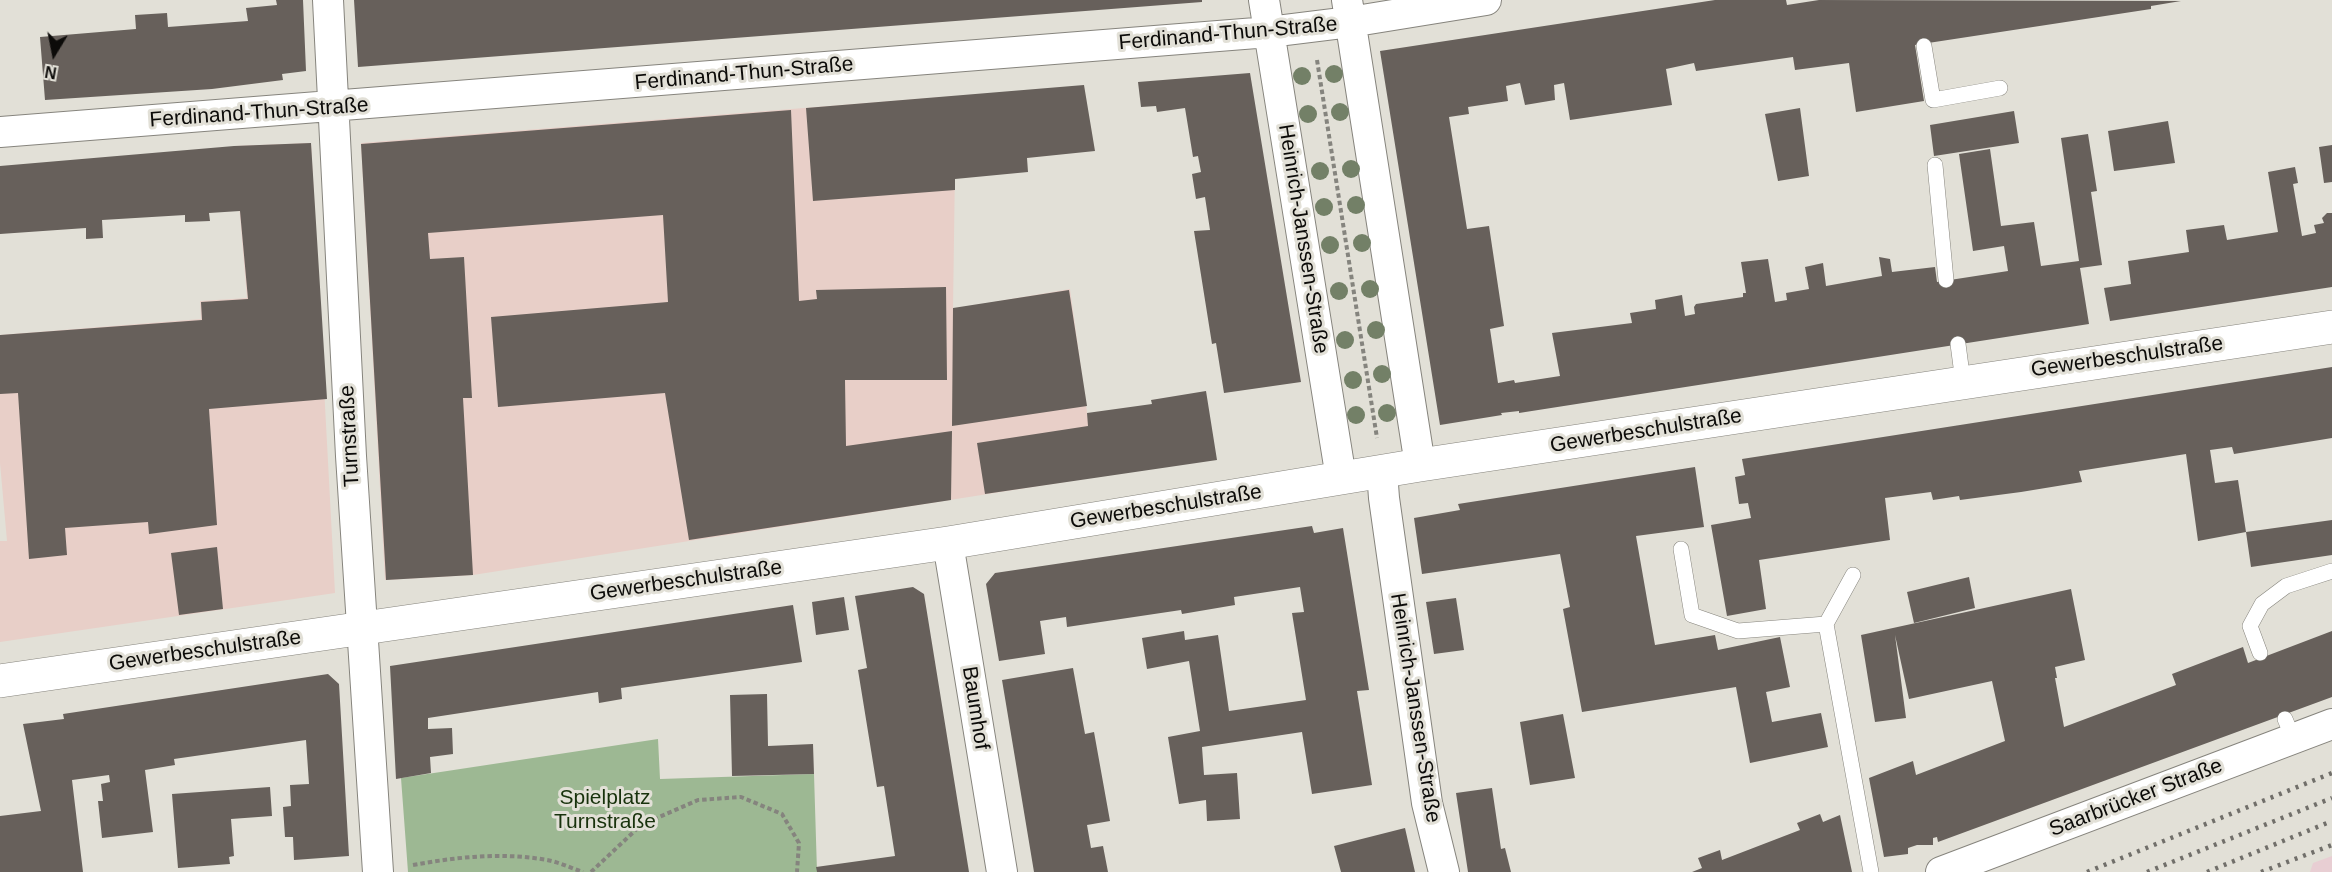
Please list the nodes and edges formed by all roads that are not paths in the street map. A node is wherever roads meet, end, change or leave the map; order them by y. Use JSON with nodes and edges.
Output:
{"nodes":[{"id":1,"x":328,"y":0,"type":"edge"},
{"id":2,"x":1264,"y":0,"type":"edge"},
{"id":3,"x":1486,"y":0,"type":"edge"},
{"id":4,"x":1348,"y":11,"type":"edge"},
{"id":5,"x":1269,"y":32,"type":"junction"},
{"id":6,"x":1924,"y":46,"type":"dead end"},
{"id":7,"x":2000,"y":88,"type":"dead end"},
{"id":8,"x":332,"y":107,"type":"junction"},
{"id":9,"x":0,"y":132,"type":"edge"},
{"id":10,"x":1935,"y":165,"type":"dead end"},
{"id":11,"x":1946,"y":280,"type":"dead end"},
{"id":12,"x":2332,"y":327,"type":"edge"},
{"id":13,"x":1958,"y":344,"type":"dead end"},
{"id":14,"x":1964,"y":382,"type":"junction"},
{"id":15,"x":1420,"y":465,"type":"junction"},
{"id":16,"x":1382,"y":471,"type":"junction"},
{"id":17,"x":1341,"y":478,"type":"junction"},
{"id":18,"x":948,"y":543,"type":"junction"},
{"id":19,"x":1681,"y":549,"type":"dead end"},
{"id":20,"x":2332,"y":571,"type":"edge"},
{"id":21,"x":1853,"y":575,"type":"dead end"},
{"id":22,"x":1826,"y":624,"type":"junction"},
{"id":23,"x":362,"y":628,"type":"junction"},
{"id":24,"x":2260,"y":653,"type":"dead end"},
{"id":25,"x":0,"y":681,"type":"edge"},
{"id":26,"x":2332,"y":724,"type":"edge"},
{"id":27,"x":378,"y":872,"type":"edge"},
{"id":28,"x":1002,"y":872,"type":"edge"},
{"id":29,"x":1444,"y":872,"type":"edge"},
{"id":30,"x":1871,"y":872,"type":"edge"},
{"id":31,"x":1941,"y":872,"type":"edge"}],
"edges":[{"from":1,"to":8,"type":"street","name":"Turnstraße"},
{"from":2,"to":5,"type":"street","name":"Heinrich-Janssen-Straße"},
{"from":3,"to":4,"type":"street","name":"Ferdinand-Thun-Straße"},
{"from":4,"to":5,"type":"street","name":"Ferdinand-Thun-Straße"},
{"from":4,"to":15,"type":"street"},
{"from":5,"to":8,"type":"street","name":"Ferdinand-Thun-Straße"},
{"from":5,"to":17,"type":"street","name":"Heinrich-Janssen-Straße"},
{"from":6,"to":7,"type":"lane"},
{"from":8,"to":9,"type":"street","name":"Ferdinand-Thun-Straße"},
{"from":8,"to":23,"type":"street","name":"Turnstraße"},
{"from":10,"to":11,"type":"lane"},
{"from":12,"to":14,"type":"street","name":"Gewerbeschulstraße"},
{"from":13,"to":14,"type":"lane"},
{"from":14,"to":15,"type":"street","name":"Gewerbeschulstraße"},
{"from":15,"to":16,"type":"street","name":"Gewerbeschulstraße"},
{"from":16,"to":17,"type":"street","name":"Gewerbeschulstraße"},
{"from":16,"to":29,"type":"street","name":"Heinrich-Janssen-Straße"},
{"from":17,"to":18,"type":"street","name":"Gewerbeschulstraße"},
{"from":18,"to":23,"type":"street","name":"Gewerbeschulstraße"},
{"from":18,"to":28,"type":"street","name":"Baumhof"},
{"from":19,"to":22,"type":"lane"},
{"from":20,"to":24,"type":"lane"},
{"from":21,"to":22,"type":"lane"},
{"from":22,"to":30,"type":"lane"},
{"from":23,"to":25,"type":"street","name":"Gewerbeschulstraße"},
{"from":23,"to":27,"type":"street","name":"Turnstraße"},
{"from":26,"to":31,"type":"street","name":"Saarbrücker Straße"}]}
